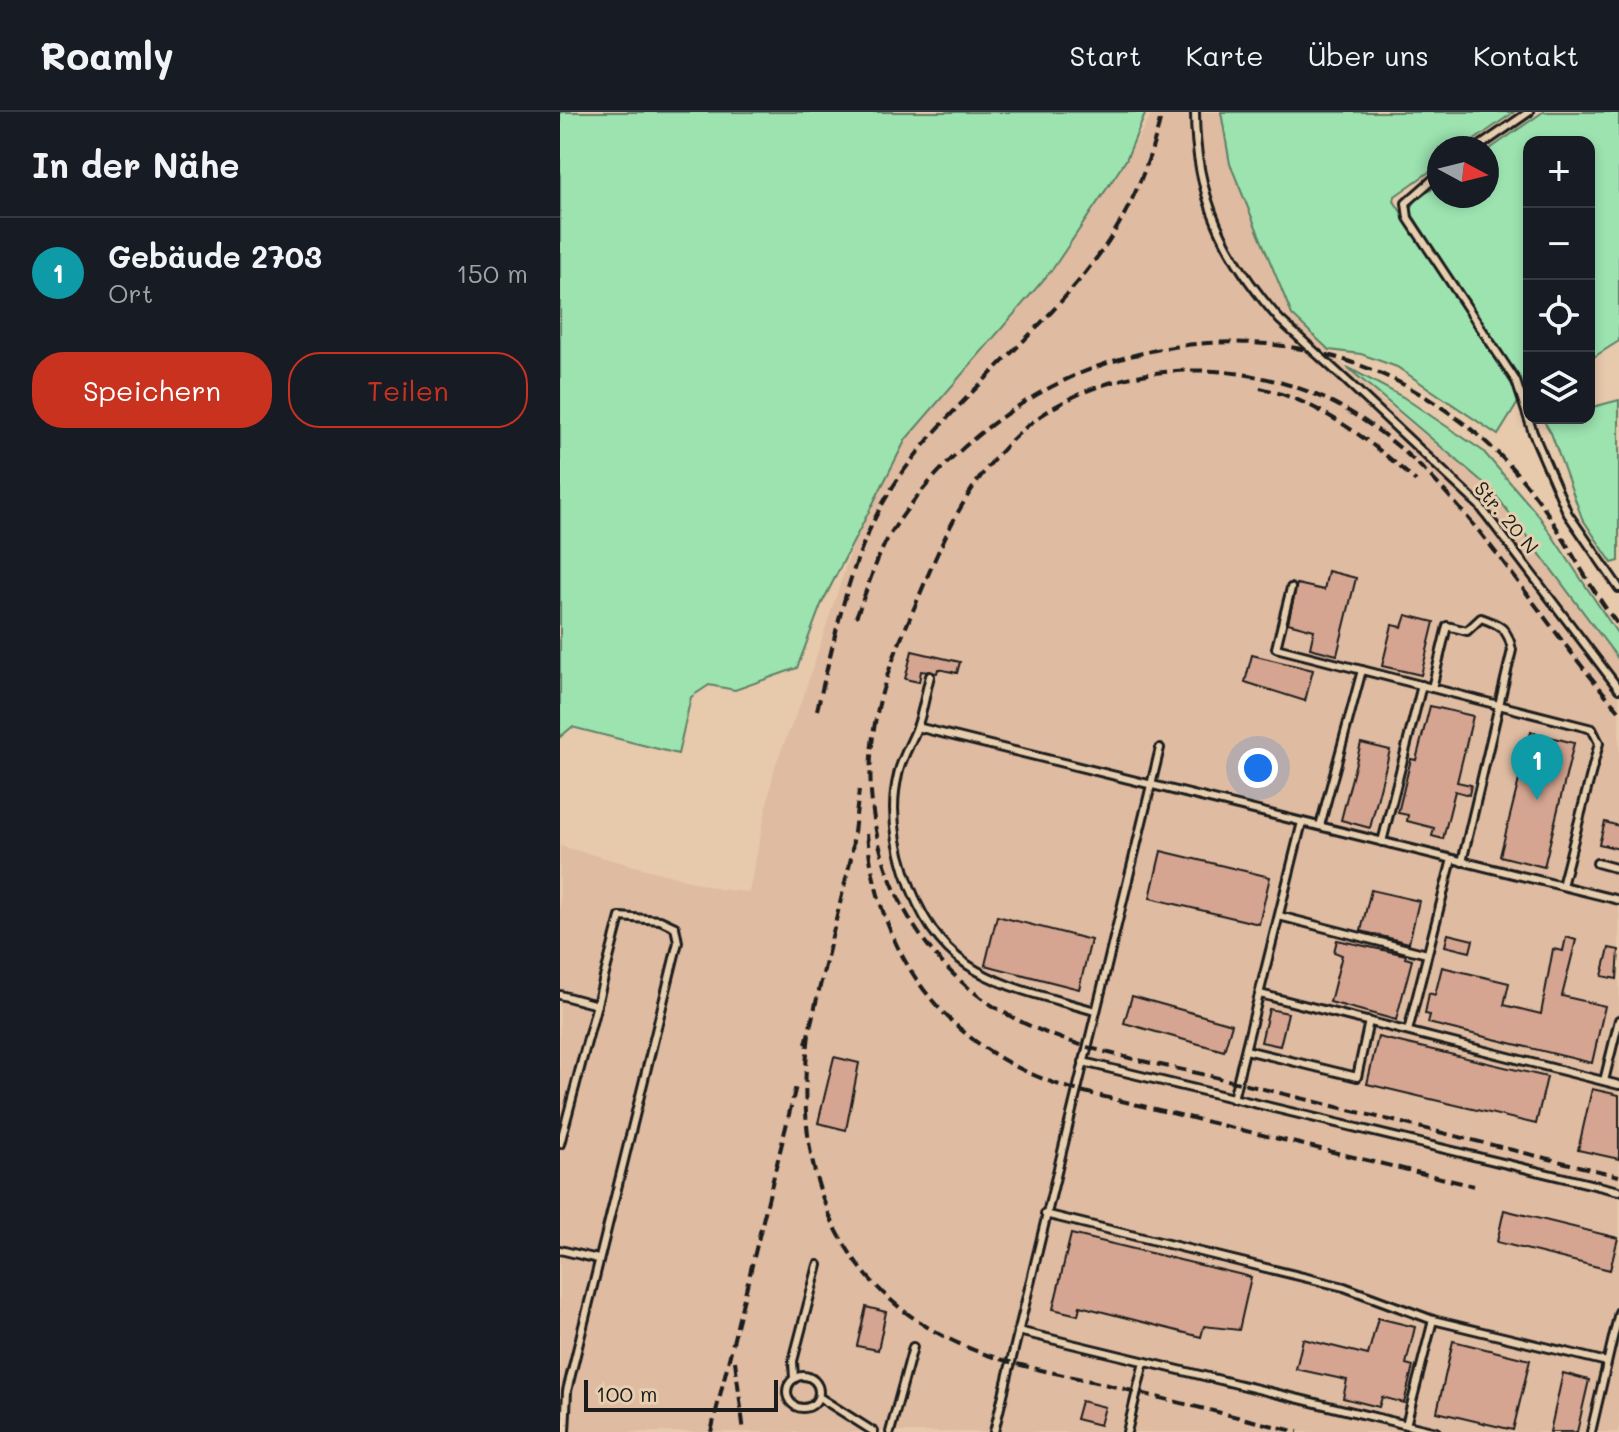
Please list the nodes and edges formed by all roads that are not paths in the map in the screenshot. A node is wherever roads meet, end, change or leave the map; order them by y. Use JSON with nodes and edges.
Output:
{"nodes":[{"id":1,"x":1195,"y":112,"type":"edge"},
{"id":2,"x":1529,"y":112,"type":"edge"},
{"id":3,"x":1494,"y":136,"type":"edge"},
{"id":4,"x":1427,"y":185,"type":"edge"},
{"id":5,"x":1291,"y":588,"type":"dead end"},
{"id":6,"x":1619,"y":588,"type":"edge"},
{"id":7,"x":1362,"y":670,"type":"junction"},
{"id":8,"x":930,"y":676,"type":"dead end"},
{"id":9,"x":1422,"y":685,"type":"junction"},
{"id":10,"x":1432,"y":688,"type":"junction"},
{"id":11,"x":1619,"y":689,"type":"edge"},
{"id":12,"x":1500,"y":705,"type":"junction"},
{"id":13,"x":917,"y":727,"type":"junction"},
{"id":14,"x":1160,"y":748,"type":"dead end"},
{"id":15,"x":1151,"y":785,"type":"junction"},
{"id":16,"x":1302,"y":822,"type":"junction"},
{"id":17,"x":1320,"y":826,"type":"junction"},
{"id":18,"x":1382,"y":842,"type":"junction"},
{"id":19,"x":1452,"y":859,"type":"junction"},
{"id":20,"x":1462,"y":862,"type":"junction"},
{"id":21,"x":1597,"y":863,"type":"dead end"},
{"id":22,"x":1619,"y":869,"type":"edge"},
{"id":23,"x":1562,"y":886,"type":"junction"},
{"id":24,"x":1619,"y":900,"type":"edge"},
{"id":25,"x":1279,"y":916,"type":"junction"},
{"id":26,"x":1427,"y":954,"type":"junction"},
{"id":27,"x":1260,"y":994,"type":"junction"},
{"id":28,"x":560,"y":995,"type":"edge"},
{"id":29,"x":597,"y":1005,"type":"junction"},
{"id":30,"x":1095,"y":1011,"type":"junction"},
{"id":31,"x":1619,"y":1020,"type":"edge"},
{"id":32,"x":1369,"y":1021,"type":"junction"},
{"id":33,"x":1408,"y":1031,"type":"junction"},
{"id":34,"x":1246,"y":1050,"type":"junction"},
{"id":35,"x":1083,"y":1062,"type":"junction"},
{"id":36,"x":1604,"y":1081,"type":"junction"},
{"id":37,"x":1619,"y":1085,"type":"edge"},
{"id":38,"x":1233,"y":1099,"type":"junction"},
{"id":39,"x":560,"y":1144,"type":"edge"},
{"id":40,"x":1619,"y":1191,"type":"edge"},
{"id":41,"x":1045,"y":1214,"type":"junction"},
{"id":42,"x":560,"y":1250,"type":"edge"},
{"id":43,"x":598,"y":1259,"type":"junction"},
{"id":44,"x":818,"y":1265,"type":"dead end"},
{"id":45,"x":1619,"y":1312,"type":"edge"},
{"id":46,"x":1433,"y":1320,"type":"junction"},
{"id":47,"x":1018,"y":1331,"type":"junction"},
{"id":48,"x":913,"y":1347,"type":"dead end"},
{"id":49,"x":1144,"y":1362,"type":"junction"},
{"id":50,"x":1607,"y":1362,"type":"junction"},
{"id":51,"x":794,"y":1379,"type":"junction"},
{"id":52,"x":564,"y":1390,"type":"edge"},
{"id":53,"x":819,"y":1397,"type":"junction"},
{"id":54,"x":1406,"y":1425,"type":"junction"},
{"id":55,"x":565,"y":1432,"type":"edge"},
{"id":56,"x":874,"y":1432,"type":"edge"},
{"id":57,"x":890,"y":1432,"type":"edge"},
{"id":58,"x":994,"y":1432,"type":"edge"},
{"id":59,"x":1127,"y":1432,"type":"edge"},
{"id":60,"x":1436,"y":1432,"type":"edge"},
{"id":61,"x":1591,"y":1432,"type":"edge"}],
"edges":[{"from":1,"to":11,"type":"lane","name":"Str. 20 N","bridge":true},
{"from":2,"to":3,"type":"lane"},
{"from":4,"to":6,"type":"lane"},
{"from":5,"to":7,"type":"lane"},
{"from":7,"to":9,"type":"lane"},
{"from":7,"to":17,"type":"lane"},
{"from":8,"to":13,"type":"lane"},
{"from":9,"to":10,"type":"lane"},
{"from":9,"to":18,"type":"lane"},
{"from":10,"to":12,"type":"lane"},
{"from":10,"to":12,"type":"lane"},
{"from":12,"to":20,"type":"lane"},
{"from":12,"to":23,"type":"lane"},
{"from":13,"to":15,"type":"lane"},
{"from":13,"to":30,"type":"lane"},
{"from":14,"to":15,"type":"lane"},
{"from":15,"to":16,"type":"lane"},
{"from":15,"to":30,"type":"lane"},
{"from":16,"to":17,"type":"lane"},
{"from":16,"to":25,"type":"lane"},
{"from":17,"to":18,"type":"lane"},
{"from":18,"to":19,"type":"lane"},
{"from":19,"to":20,"type":"lane"},
{"from":19,"to":26,"type":"lane"},
{"from":20,"to":23,"type":"lane"},
{"from":21,"to":22,"type":"lane"},
{"from":23,"to":24,"type":"lane"},
{"from":25,"to":26,"type":"lane"},
{"from":25,"to":27,"type":"lane"},
{"from":26,"to":33,"type":"lane"},
{"from":27,"to":32,"type":"lane"},
{"from":27,"to":34,"type":"lane"},
{"from":28,"to":29,"type":"lane"},
{"from":29,"to":39,"type":"lane"},
{"from":29,"to":43,"type":"lane"},
{"from":30,"to":35,"type":"lane"},
{"from":31,"to":36,"type":"lane"},
{"from":32,"to":33,"type":"lane"},
{"from":32,"to":34,"type":"lane"},
{"from":33,"to":36,"type":"lane"},
{"from":34,"to":38,"type":"lane"},
{"from":35,"to":38,"type":"lane"},
{"from":35,"to":41,"type":"lane"},
{"from":36,"to":37,"type":"lane"},
{"from":38,"to":40,"type":"lane"},
{"from":41,"to":46,"type":"lane"},
{"from":41,"to":47,"type":"lane"},
{"from":42,"to":43,"type":"lane"},
{"from":43,"to":52,"type":"lane"},
{"from":44,"to":51,"type":"lane"},
{"from":45,"to":50,"type":"lane"},
{"from":46,"to":50,"type":"lane"},
{"from":46,"to":54,"type":"lane"},
{"from":47,"to":49,"type":"lane"},
{"from":47,"to":58,"type":"lane"},
{"from":48,"to":57,"type":"lane"},
{"from":49,"to":54,"type":"lane"},
{"from":49,"to":59,"type":"lane"},
{"from":50,"to":61,"type":"lane"},
{"from":51,"to":53,"type":"lane"},
{"from":51,"to":53,"type":"lane"},
{"from":52,"to":55,"type":"lane"},
{"from":53,"to":56,"type":"lane"},
{"from":54,"to":60,"type":"lane"}]}
